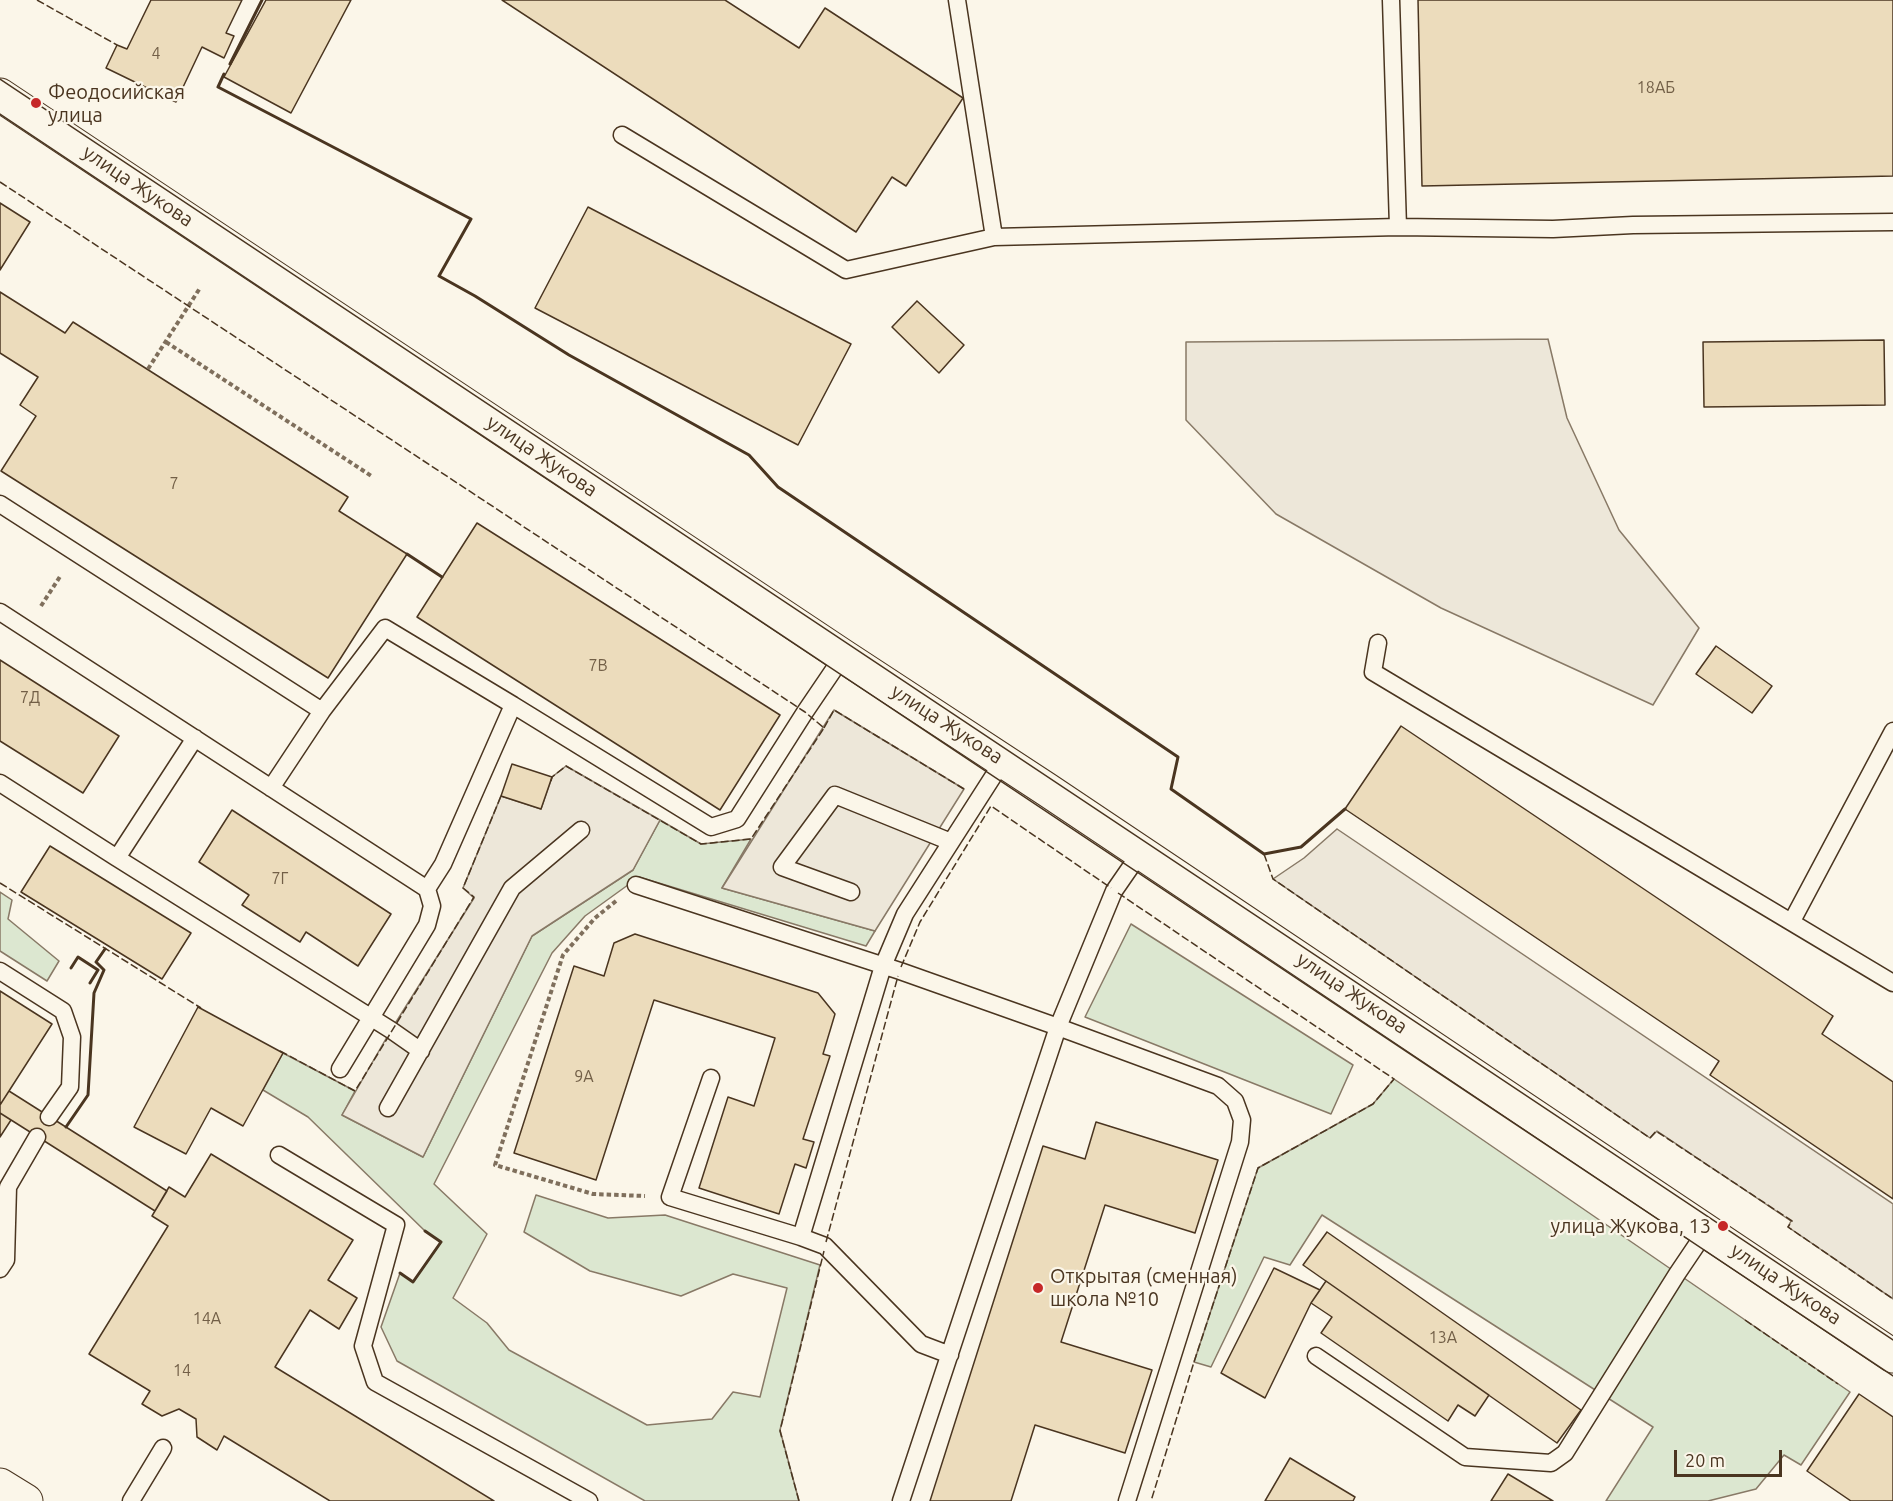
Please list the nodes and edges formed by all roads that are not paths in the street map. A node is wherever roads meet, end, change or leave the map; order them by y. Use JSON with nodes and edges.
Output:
{"nodes":[{"id":1,"x":957,"y":0,"type":"edge"},
{"id":2,"x":1391,"y":0,"type":"edge"},
{"id":3,"x":0,"y":95,"type":"edge"},
{"id":4,"x":622,"y":135,"type":"dead end"},
{"id":5,"x":1893,"y":222,"type":"edge"},
{"id":6,"x":1398,"y":227,"type":"junction"},
{"id":7,"x":994,"y":237,"type":"junction"},
{"id":8,"x":0,"y":504,"type":"edge"},
{"id":9,"x":0,"y":612,"type":"edge"},
{"id":10,"x":1378,"y":643,"type":"dead end"},
{"id":11,"x":843,"y":656,"type":"junction"},
{"id":12,"x":513,"y":705,"type":"junction"},
{"id":13,"x":322,"y":711,"type":"junction"},
{"id":14,"x":1893,"y":731,"type":"edge"},
{"id":15,"x":195,"y":738,"type":"junction"},
{"id":16,"x":1003,"y":761,"type":"junction"},
{"id":17,"x":0,"y":783,"type":"edge"},
{"id":18,"x":271,"y":788,"type":"junction"},
{"id":19,"x":581,"y":830,"type":"dead end"},
{"id":20,"x":951,"y":842,"type":"junction"},
{"id":21,"x":1141,"y":852,"type":"junction"},
{"id":22,"x":117,"y":858,"type":"junction"},
{"id":23,"x":636,"y":885,"type":"road end"},
{"id":24,"x":427,"y":889,"type":"junction"},
{"id":25,"x":851,"y":892,"type":"dead end"},
{"id":26,"x":1792,"y":921,"type":"junction"},
{"id":27,"x":883,"y":966,"type":"junction"},
{"id":28,"x":0,"y":971,"type":"edge"},
{"id":29,"x":1893,"y":982,"type":"edge"},
{"id":30,"x":371,"y":1018,"type":"junction"},
{"id":31,"x":1058,"y":1027,"type":"junction"},
{"id":32,"x":421,"y":1051,"type":"junction"},
{"id":33,"x":340,"y":1069,"type":"dead end"},
{"id":34,"x":711,"y":1078,"type":"dead end"},
{"id":35,"x":388,"y":1108,"type":"dead end"},
{"id":36,"x":49,"y":1117,"type":"dead end"},
{"id":37,"x":37,"y":1137,"type":"dead end"},
{"id":38,"x":279,"y":1155,"type":"dead end"},
{"id":39,"x":1707,"y":1231,"type":"junction"},
{"id":40,"x":801,"y":1237,"type":"junction"},
{"id":41,"x":0,"y":1269,"type":"edge"},
{"id":42,"x":950,"y":1355,"type":"junction"},
{"id":43,"x":1316,"y":1356,"type":"dead end"},
{"id":44,"x":1893,"y":1356,"type":"edge"},
{"id":45,"x":164,"y":1448,"type":"dead end"},
{"id":46,"x":0,"y":1485,"type":"edge"},
{"id":47,"x":26,"y":1501,"type":"edge"},
{"id":48,"x":131,"y":1501,"type":"edge"},
{"id":49,"x":589,"y":1501,"type":"edge"},
{"id":50,"x":901,"y":1501,"type":"edge"},
{"id":51,"x":1127,"y":1501,"type":"edge"}],
"edges":[{"from":1,"to":7,"type":"lane"},
{"from":2,"to":6,"type":"lane"},
{"from":3,"to":11,"type":"street","name":"улица Жукова"},
{"from":4,"to":7,"type":"lane"},
{"from":5,"to":6,"type":"lane"},
{"from":6,"to":7,"type":"lane"},
{"from":8,"to":13,"type":"lane"},
{"from":9,"to":15,"type":"lane"},
{"from":10,"to":26,"type":"lane"},
{"from":11,"to":12,"type":"lane"},
{"from":11,"to":16,"type":"street","name":"улица Жукова"},
{"from":12,"to":13,"type":"lane"},
{"from":12,"to":24,"type":"lane"},
{"from":13,"to":18,"type":"lane"},
{"from":14,"to":26,"type":"lane"},
{"from":15,"to":18,"type":"lane"},
{"from":15,"to":22,"type":"lane"},
{"from":16,"to":20,"type":"lane"},
{"from":16,"to":21,"type":"street","name":"улица Жукова"},
{"from":17,"to":22,"type":"lane"},
{"from":18,"to":24,"type":"lane"},
{"from":19,"to":32,"type":"lane"},
{"from":20,"to":25,"type":"lane"},
{"from":20,"to":27,"type":"lane"},
{"from":21,"to":31,"type":"lane"},
{"from":21,"to":39,"type":"street","name":"улица Жукова"},
{"from":22,"to":30,"type":"lane"},
{"from":23,"to":27,"type":"lane"},
{"from":24,"to":30,"type":"lane"},
{"from":26,"to":29,"type":"lane"},
{"from":27,"to":31,"type":"lane"},
{"from":27,"to":40,"type":"lane"},
{"from":28,"to":36,"type":"lane"},
{"from":30,"to":32,"type":"lane"},
{"from":30,"to":33,"type":"lane"},
{"from":31,"to":42,"type":"lane"},
{"from":31,"to":51,"type":"lane"},
{"from":32,"to":35,"type":"lane"},
{"from":34,"to":40,"type":"lane"},
{"from":37,"to":41,"type":"lane"},
{"from":38,"to":49,"type":"lane"},
{"from":39,"to":43,"type":"lane"},
{"from":39,"to":44,"type":"street","name":"улица Жукова"},
{"from":40,"to":42,"type":"lane"},
{"from":42,"to":50,"type":"lane"},
{"from":45,"to":48,"type":"lane"},
{"from":46,"to":47,"type":"street"}]}
